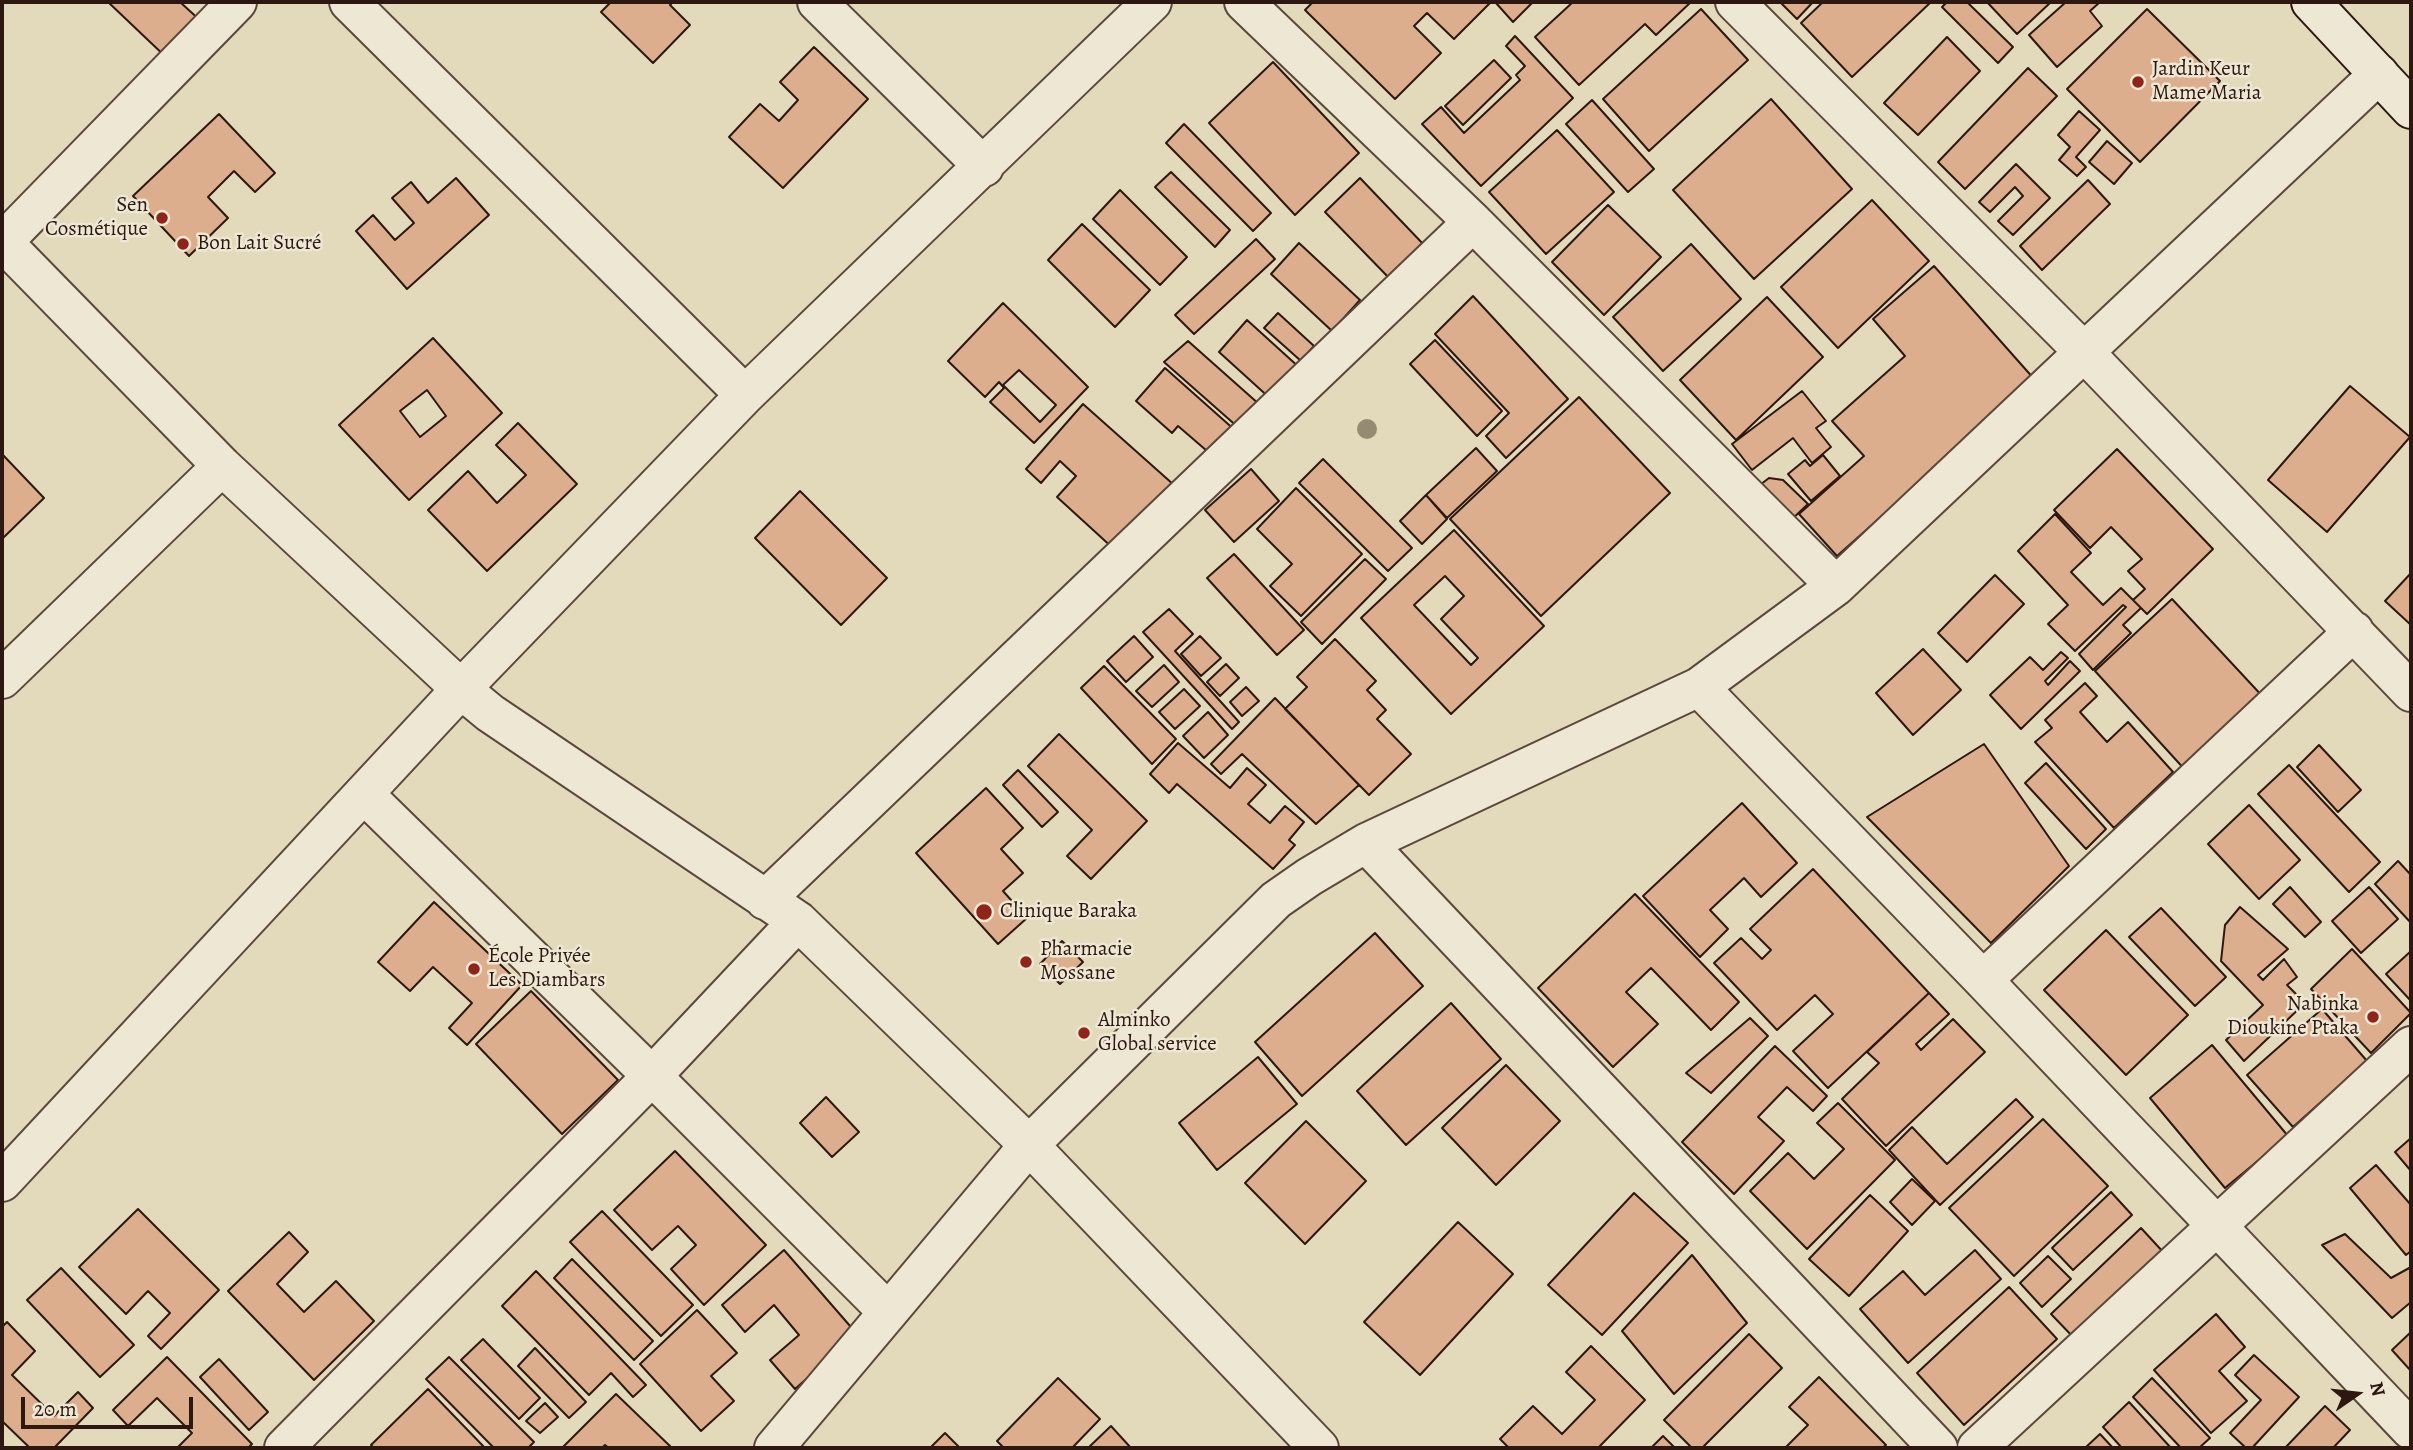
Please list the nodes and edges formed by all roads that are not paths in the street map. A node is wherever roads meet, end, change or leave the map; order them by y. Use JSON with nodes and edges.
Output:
{"nodes":[{"id":1,"x":237,"y":2,"type":"edge"},
{"id":2,"x":349,"y":2,"type":"edge"},
{"id":3,"x":817,"y":2,"type":"edge"},
{"id":4,"x":1152,"y":2,"type":"edge"},
{"id":5,"x":1244,"y":2,"type":"edge"},
{"id":6,"x":1735,"y":2,"type":"edge"},
{"id":7,"x":2311,"y":2,"type":"edge"},
{"id":8,"x":2379,"y":74,"type":"junction"},
{"id":9,"x":2411,"y":109,"type":"edge"},
{"id":10,"x":984,"y":167,"type":"junction"},
{"id":11,"x":1473,"y":222,"type":"junction"},
{"id":12,"x":2,"y":242,"type":"edge"},
{"id":13,"x":2083,"y":351,"type":"junction"},
{"id":14,"x":745,"y":395,"type":"junction"},
{"id":15,"x":222,"y":466,"type":"junction"},
{"id":16,"x":1836,"y":586,"type":"junction"},
{"id":17,"x":2354,"y":631,"type":"junction"},
{"id":18,"x":2,"y":679,"type":"edge"},
{"id":19,"x":1699,"y":687,"type":"junction"},
{"id":20,"x":461,"y":689,"type":"junction"},
{"id":21,"x":2411,"y":691,"type":"edge"},
{"id":22,"x":364,"y":794,"type":"junction"},
{"id":23,"x":1366,"y":844,"type":"junction"},
{"id":24,"x":765,"y":900,"type":"junction"},
{"id":25,"x":798,"y":921,"type":"junction"},
{"id":26,"x":1983,"y":980,"type":"junction"},
{"id":27,"x":2411,"y":1046,"type":"edge"},
{"id":28,"x":652,"y":1076,"type":"junction"},
{"id":29,"x":1029,"y":1145,"type":"junction"},
{"id":30,"x":2,"y":1182,"type":"edge"},
{"id":31,"x":2217,"y":1225,"type":"junction"},
{"id":32,"x":888,"y":1312,"type":"junction"},
{"id":33,"x":2411,"y":1430,"type":"edge"},
{"id":34,"x":284,"y":1448,"type":"edge"},
{"id":35,"x":774,"y":1448,"type":"edge"},
{"id":36,"x":1319,"y":1448,"type":"edge"},
{"id":37,"x":1938,"y":1448,"type":"edge"},
{"id":38,"x":1978,"y":1448,"type":"edge"}],
"edges":[{"from":1,"to":12,"type":"street"},
{"from":2,"to":14,"type":"street"},
{"from":3,"to":10,"type":"street"},
{"from":4,"to":10,"type":"street"},
{"from":5,"to":11,"type":"street"},
{"from":6,"to":13,"type":"street"},
{"from":7,"to":8,"type":"street"},
{"from":8,"to":9,"type":"street"},
{"from":8,"to":13,"type":"street"},
{"from":10,"to":14,"type":"street"},
{"from":11,"to":16,"type":"street"},
{"from":11,"to":24,"type":"street"},
{"from":12,"to":15,"type":"street"},
{"from":13,"to":16,"type":"street"},
{"from":13,"to":17,"type":"street"},
{"from":14,"to":20,"type":"street"},
{"from":15,"to":18,"type":"street"},
{"from":15,"to":20,"type":"street"},
{"from":16,"to":19,"type":"street"},
{"from":17,"to":21,"type":"street"},
{"from":17,"to":26,"type":"street"},
{"from":19,"to":23,"type":"street"},
{"from":19,"to":26,"type":"street"},
{"from":20,"to":22,"type":"street"},
{"from":20,"to":24,"type":"street"},
{"from":22,"to":28,"type":"street"},
{"from":22,"to":30,"type":"street"},
{"from":23,"to":29,"type":"street"},
{"from":23,"to":37,"type":"street"},
{"from":24,"to":25,"type":"street"},
{"from":25,"to":28,"type":"street"},
{"from":25,"to":29,"type":"street"},
{"from":26,"to":31,"type":"street"},
{"from":27,"to":31,"type":"street"},
{"from":28,"to":32,"type":"street"},
{"from":28,"to":34,"type":"street"},
{"from":29,"to":32,"type":"street"},
{"from":29,"to":36,"type":"street"},
{"from":31,"to":33,"type":"street"},
{"from":31,"to":38,"type":"street"},
{"from":32,"to":35,"type":"street"}]}
